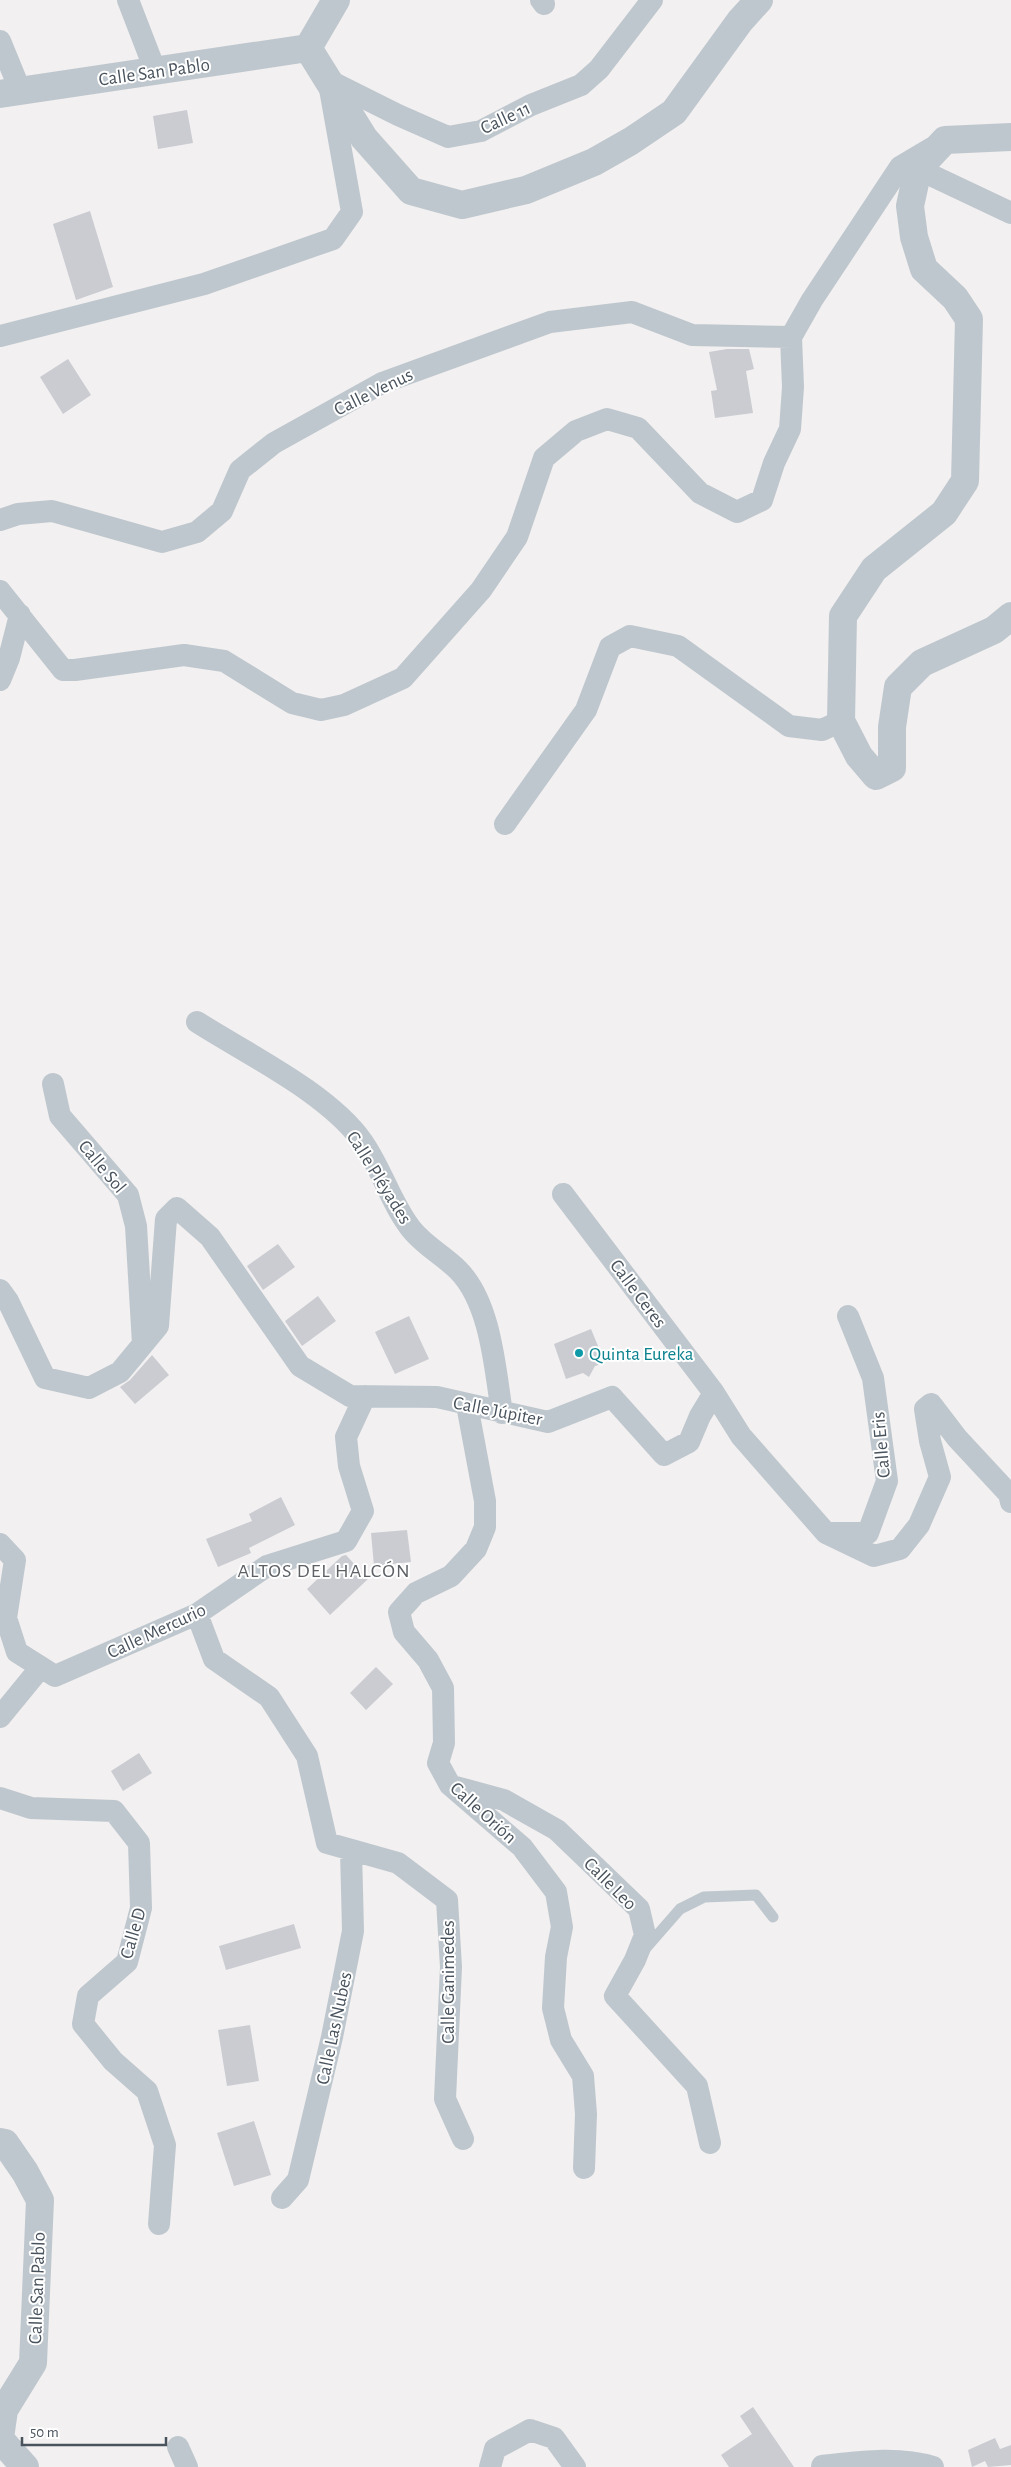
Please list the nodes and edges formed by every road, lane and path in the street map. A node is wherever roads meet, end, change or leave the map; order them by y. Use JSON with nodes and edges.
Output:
{"nodes":[{"id":1,"x":128,"y":0,"type":"edge"},
{"id":2,"x":336,"y":0,"type":"edge"},
{"id":3,"x":652,"y":0,"type":"edge"},
{"id":4,"x":759,"y":0,"type":"edge"},
{"id":5,"x":0,"y":41,"type":"edge"},
{"id":6,"x":308,"y":48,"type":"junction"},
{"id":7,"x":155,"y":70,"type":"junction"},
{"id":8,"x":328,"y":80,"type":"junction"},
{"id":9,"x":10,"y":92,"type":"edge"},
{"id":10,"x":1011,"y":137,"type":"edge"},
{"id":11,"x":945,"y":140,"type":"junction"},
{"id":12,"x":918,"y":169,"type":"junction"},
{"id":13,"x":1011,"y":213,"type":"edge"},
{"id":14,"x":0,"y":336,"type":"edge"},
{"id":15,"x":791,"y":338,"type":"junction"},
{"id":16,"x":0,"y":520,"type":"edge"},
{"id":17,"x":0,"y":591,"type":"edge"},
{"id":18,"x":20,"y":615,"type":"junction"},
{"id":19,"x":1011,"y":616,"type":"edge"},
{"id":20,"x":0,"y":680,"type":"edge"},
{"id":21,"x":841,"y":721,"type":"junction"},
{"id":22,"x":505,"y":824,"type":"dead end"},
{"id":23,"x":197,"y":1022,"type":"dead end"},
{"id":24,"x":53,"y":1084,"type":"dead end"},
{"id":25,"x":563,"y":1194,"type":"dead end"},
{"id":26,"x":0,"y":1290,"type":"edge"},
{"id":27,"x":848,"y":1316,"type":"dead end"},
{"id":28,"x":143,"y":1344,"type":"junction"},
{"id":29,"x":714,"y":1393,"type":"junction"},
{"id":30,"x":365,"y":1396,"type":"junction"},
{"id":31,"x":467,"y":1405,"type":"junction"},
{"id":32,"x":502,"y":1413,"type":"junction"},
{"id":33,"x":1011,"y":1502,"type":"edge"},
{"id":34,"x":826,"y":1533,"type":"junction"},
{"id":35,"x":0,"y":1544,"type":"edge"},
{"id":36,"x":197,"y":1614,"type":"junction"},
{"id":37,"x":41,"y":1667,"type":"junction"},
{"id":38,"x":0,"y":1717,"type":"edge"},
{"id":39,"x":450,"y":1785,"type":"junction"},
{"id":40,"x":0,"y":1798,"type":"edge"},
{"id":41,"x":351,"y":1850,"type":"junction"},
{"id":42,"x":773,"y":1917,"type":"dead end"},
{"id":43,"x":635,"y":1960,"type":"junction"},
{"id":44,"x":463,"y":2139,"type":"dead end"},
{"id":45,"x":0,"y":2142,"type":"edge"},
{"id":46,"x":710,"y":2143,"type":"dead end"},
{"id":47,"x":584,"y":2168,"type":"dead end"},
{"id":48,"x":282,"y":2198,"type":"dead end"},
{"id":49,"x":159,"y":2224,"type":"dead end"},
{"id":50,"x":0,"y":2438,"type":"edge"},
{"id":51,"x":822,"y":2466,"type":"edge"},
{"id":52,"x":25,"y":2467,"type":"edge"},
{"id":53,"x":490,"y":2467,"type":"edge"},
{"id":54,"x":575,"y":2467,"type":"edge"},
{"id":55,"x":933,"y":2467,"type":"edge"}],
"edges":[{"from":1,"to":7,"type":"street"},
{"from":2,"to":6,"type":"street"},
{"from":3,"to":8,"type":"street","name":"Calle 11"},
{"from":4,"to":8,"type":"street"},
{"from":5,"to":9,"type":"street"},
{"from":6,"to":7,"type":"street","name":"Calle San Pablo"},
{"from":6,"to":8,"type":"street"},
{"from":7,"to":9,"type":"street","name":"Calle San Pablo"},
{"from":8,"to":14,"type":"street"},
{"from":10,"to":11,"type":"street"},
{"from":11,"to":12,"type":"street"},
{"from":11,"to":15,"type":"street"},
{"from":12,"to":13,"type":"street"},
{"from":12,"to":21,"type":"street"},
{"from":15,"to":16,"type":"street","name":"Calle Venus"},
{"from":15,"to":18,"type":"street"},
{"from":17,"to":18,"type":"street"},
{"from":18,"to":20,"type":"street"},
{"from":19,"to":21,"type":"street"},
{"from":21,"to":22,"type":"street"},
{"from":23,"to":32,"type":"street","name":"Calle Pléyades"},
{"from":24,"to":28,"type":"street","name":"Calle Sol"},
{"from":25,"to":29,"type":"street","name":"Calle Ceres"},
{"from":26,"to":28,"type":"street","name":"Calle Júpiter"},
{"from":27,"to":34,"type":"street","name":"Calle Eris"},
{"from":28,"to":30,"type":"street","name":"Calle Júpiter"},
{"from":29,"to":32,"type":"street","name":"Calle Júpiter"},
{"from":29,"to":34,"type":"street"},
{"from":30,"to":31,"type":"street","name":"Calle Júpiter"},
{"from":30,"to":36,"type":"street","name":"Calle Mercurio"},
{"from":31,"to":32,"type":"street","name":"Calle Júpiter"},
{"from":31,"to":39,"type":"street","name":"Calle Orión"},
{"from":33,"to":34,"type":"street"},
{"from":35,"to":37,"type":"street"},
{"from":36,"to":37,"type":"street","name":"Calle Mercurio"},
{"from":36,"to":41,"type":"street","name":"Calle Ganimedes"},
{"from":37,"to":38,"type":"street"},
{"from":39,"to":43,"type":"street","name":"Calle Leo"},
{"from":39,"to":47,"type":"street","name":"Calle Orión"},
{"from":40,"to":49,"type":"street","name":"Calle D"},
{"from":41,"to":44,"type":"street","name":"Calle Ganimedes"},
{"from":41,"to":48,"type":"street","name":"Calle Las Nubes"},
{"from":42,"to":43,"type":"lane"},
{"from":43,"to":46,"type":"street","name":"Calle Leo"},
{"from":45,"to":50,"type":"street","name":"Calle San Pablo"},
{"from":50,"to":52,"type":"street","name":"Calle San Pablo"},
{"from":51,"to":55,"type":"street"},
{"from":53,"to":54,"type":"street"}]}
